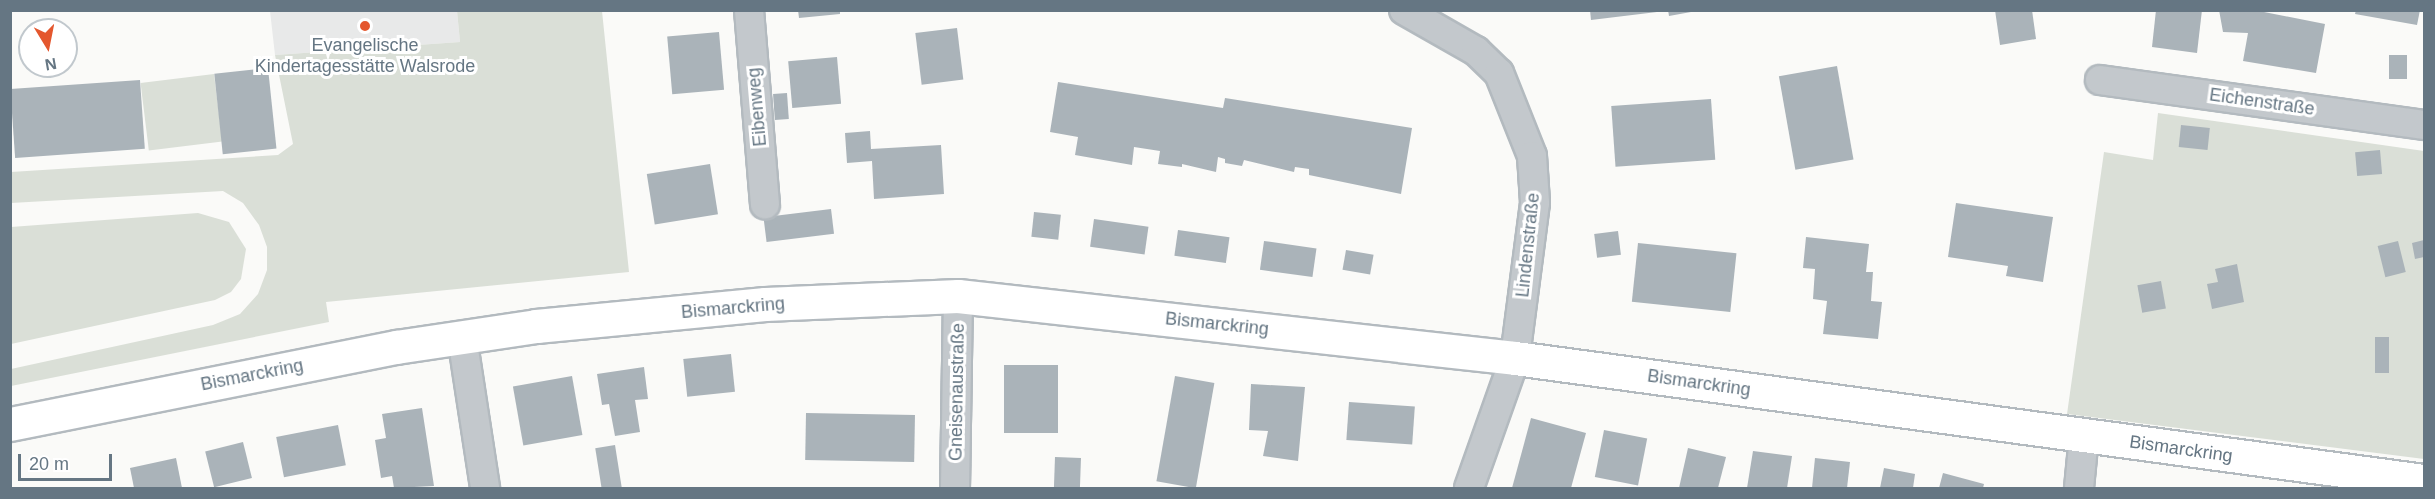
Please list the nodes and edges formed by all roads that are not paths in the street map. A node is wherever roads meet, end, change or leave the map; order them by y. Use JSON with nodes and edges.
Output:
{"nodes":[{"id":1,"x":749,"y":10,"type":"edge"},
{"id":2,"x":1404,"y":10,"type":"edge"},
{"id":3,"x":2100,"y":80,"type":"dead end"},
{"id":4,"x":2424,"y":125,"type":"edge"},
{"id":5,"x":765,"y":204,"type":"dead end"},
{"id":6,"x":958,"y":296,"type":"junction"},
{"id":7,"x":462,"y":337,"type":"junction"},
{"id":8,"x":1515,"y":358,"type":"junction"},
{"id":9,"x":10,"y":424,"type":"edge"},
{"id":10,"x":2084,"y":436,"type":"junction"},
{"id":11,"x":2424,"y":481,"type":"edge"},
{"id":12,"x":484,"y":489,"type":"edge"},
{"id":13,"x":955,"y":489,"type":"edge"},
{"id":14,"x":1469,"y":489,"type":"edge"},
{"id":15,"x":2079,"y":489,"type":"edge"}],
"edges":[{"from":1,"to":5,"type":"street","name":"Eibenweg"},
{"from":2,"to":8,"type":"street","name":"Lindenstraße"},
{"from":3,"to":4,"type":"street","name":"Eichenstraße"},
{"from":6,"to":7,"type":"street","name":"Bismarckring"},
{"from":6,"to":8,"type":"street","name":"Bismarckring"},
{"from":6,"to":13,"type":"street","name":"Gneisenaustraße"},
{"from":7,"to":9,"type":"street","name":"Bismarckring"},
{"from":7,"to":12,"type":"street"},
{"from":8,"to":10,"type":"street","name":"Bismarckring"},
{"from":8,"to":14,"type":"street","name":"Lindenstraße"},
{"from":10,"to":11,"type":"street","name":"Bismarckring"},
{"from":10,"to":15,"type":"street"}]}
